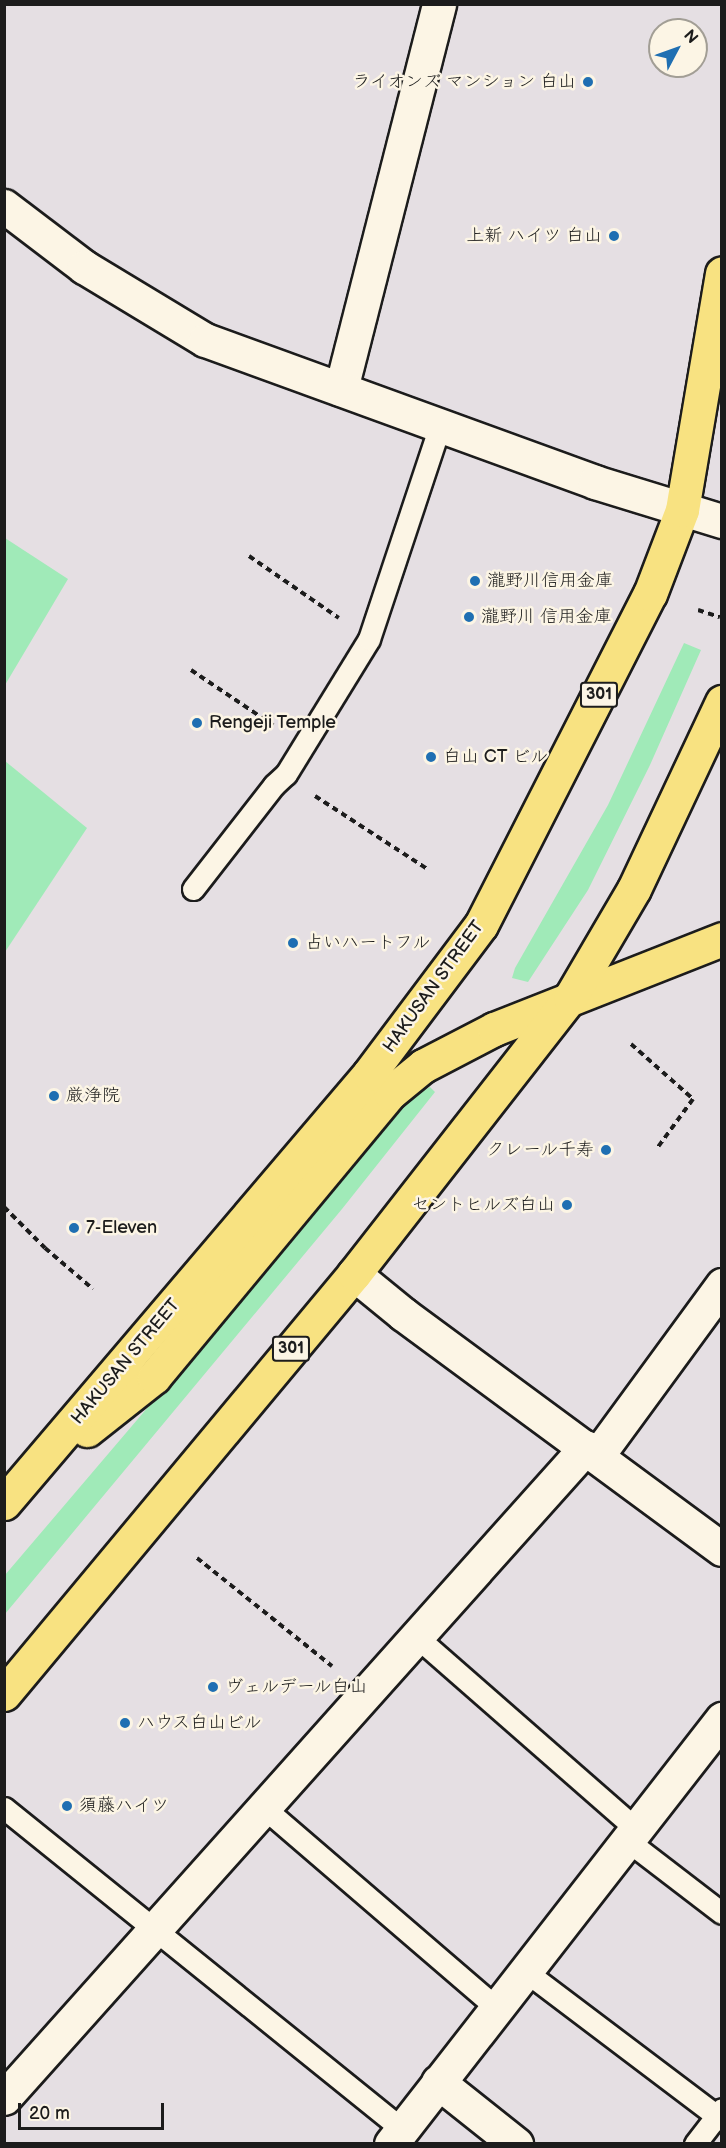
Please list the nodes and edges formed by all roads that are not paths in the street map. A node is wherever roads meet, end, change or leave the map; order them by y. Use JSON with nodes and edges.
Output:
{"nodes":[{"id":1,"x":439,"y":4,"type":"edge"},
{"id":2,"x":4,"y":206,"type":"edge"},
{"id":3,"x":722,"y":273,"type":"edge"},
{"id":4,"x":341,"y":389,"type":"junction"},
{"id":5,"x":440,"y":425,"type":"junction"},
{"id":6,"x":682,"y":510,"type":"junction"},
{"id":7,"x":722,"y":521,"type":"edge"},
{"id":8,"x":722,"y":702,"type":"edge"},
{"id":9,"x":193,"y":889,"type":"dead end"},
{"id":10,"x":722,"y":939,"type":"edge"},
{"id":11,"x":570,"y":998,"type":"junction"},
{"id":12,"x":354,"y":1274,"type":"junction"},
{"id":13,"x":722,"y":1285,"type":"edge"},
{"id":14,"x":592,"y":1452,"type":"junction"},
{"id":15,"x":31,"y":1474,"type":"junction"},
{"id":16,"x":4,"y":1503,"type":"edge"},
{"id":17,"x":722,"y":1549,"type":"edge"},
{"id":18,"x":418,"y":1638,"type":"junction"},
{"id":19,"x":4,"y":1694,"type":"edge"},
{"id":20,"x":722,"y":1719,"type":"edge"},
{"id":21,"x":263,"y":1807,"type":"junction"},
{"id":22,"x":4,"y":1808,"type":"edge"},
{"id":23,"x":633,"y":1835,"type":"junction"},
{"id":24,"x":722,"y":1913,"type":"edge"},
{"id":25,"x":155,"y":1930,"type":"junction"},
{"id":26,"x":525,"y":1971,"type":"junction"},
{"id":27,"x":497,"y":2008,"type":"junction"},
{"id":28,"x":438,"y":2082,"type":"junction"},
{"id":29,"x":4,"y":2098,"type":"edge"},
{"id":30,"x":720,"y":2115,"type":"edge"},
{"id":31,"x":397,"y":2136,"type":"edge"},
{"id":32,"x":516,"y":2144,"type":"edge"},
{"id":33,"x":695,"y":2144,"type":"edge"}],
"edges":[{"from":1,"to":4,"type":"street"},
{"from":2,"to":4,"type":"street"},
{"from":3,"to":6,"type":"main road","name":"HAKUSAN STREET","number":"301"},
{"from":4,"to":5,"type":"street"},
{"from":5,"to":6,"type":"street"},
{"from":5,"to":9,"type":"lane"},
{"from":6,"to":7,"type":"street"},
{"from":6,"to":15,"type":"main road","name":"HAKUSAN STREET","number":"301"},
{"from":8,"to":11,"type":"main road","number":"301"},
{"from":10,"to":11,"type":"main road","number":"301"},
{"from":11,"to":12,"type":"main road","number":"301"},
{"from":11,"to":15,"type":"main road","number":"301"},
{"from":12,"to":14,"type":"street"},
{"from":12,"to":19,"type":"main road","number":"301"},
{"from":13,"to":14,"type":"street"},
{"from":14,"to":17,"type":"street"},
{"from":14,"to":18,"type":"street"},
{"from":15,"to":16,"type":"main road","name":"HAKUSAN STREET","number":"301"},
{"from":18,"to":21,"type":"street"},
{"from":18,"to":23,"type":"lane"},
{"from":20,"to":23,"type":"street"},
{"from":21,"to":25,"type":"street"},
{"from":21,"to":27,"type":"lane"},
{"from":22,"to":25,"type":"lane"},
{"from":23,"to":24,"type":"lane"},
{"from":23,"to":26,"type":"street"},
{"from":25,"to":29,"type":"street"},
{"from":25,"to":31,"type":"lane"},
{"from":26,"to":27,"type":"street"},
{"from":26,"to":30,"type":"lane"},
{"from":27,"to":28,"type":"street"},
{"from":28,"to":31,"type":"street"},
{"from":28,"to":32,"type":"street"},
{"from":30,"to":33,"type":"lane"}]}
